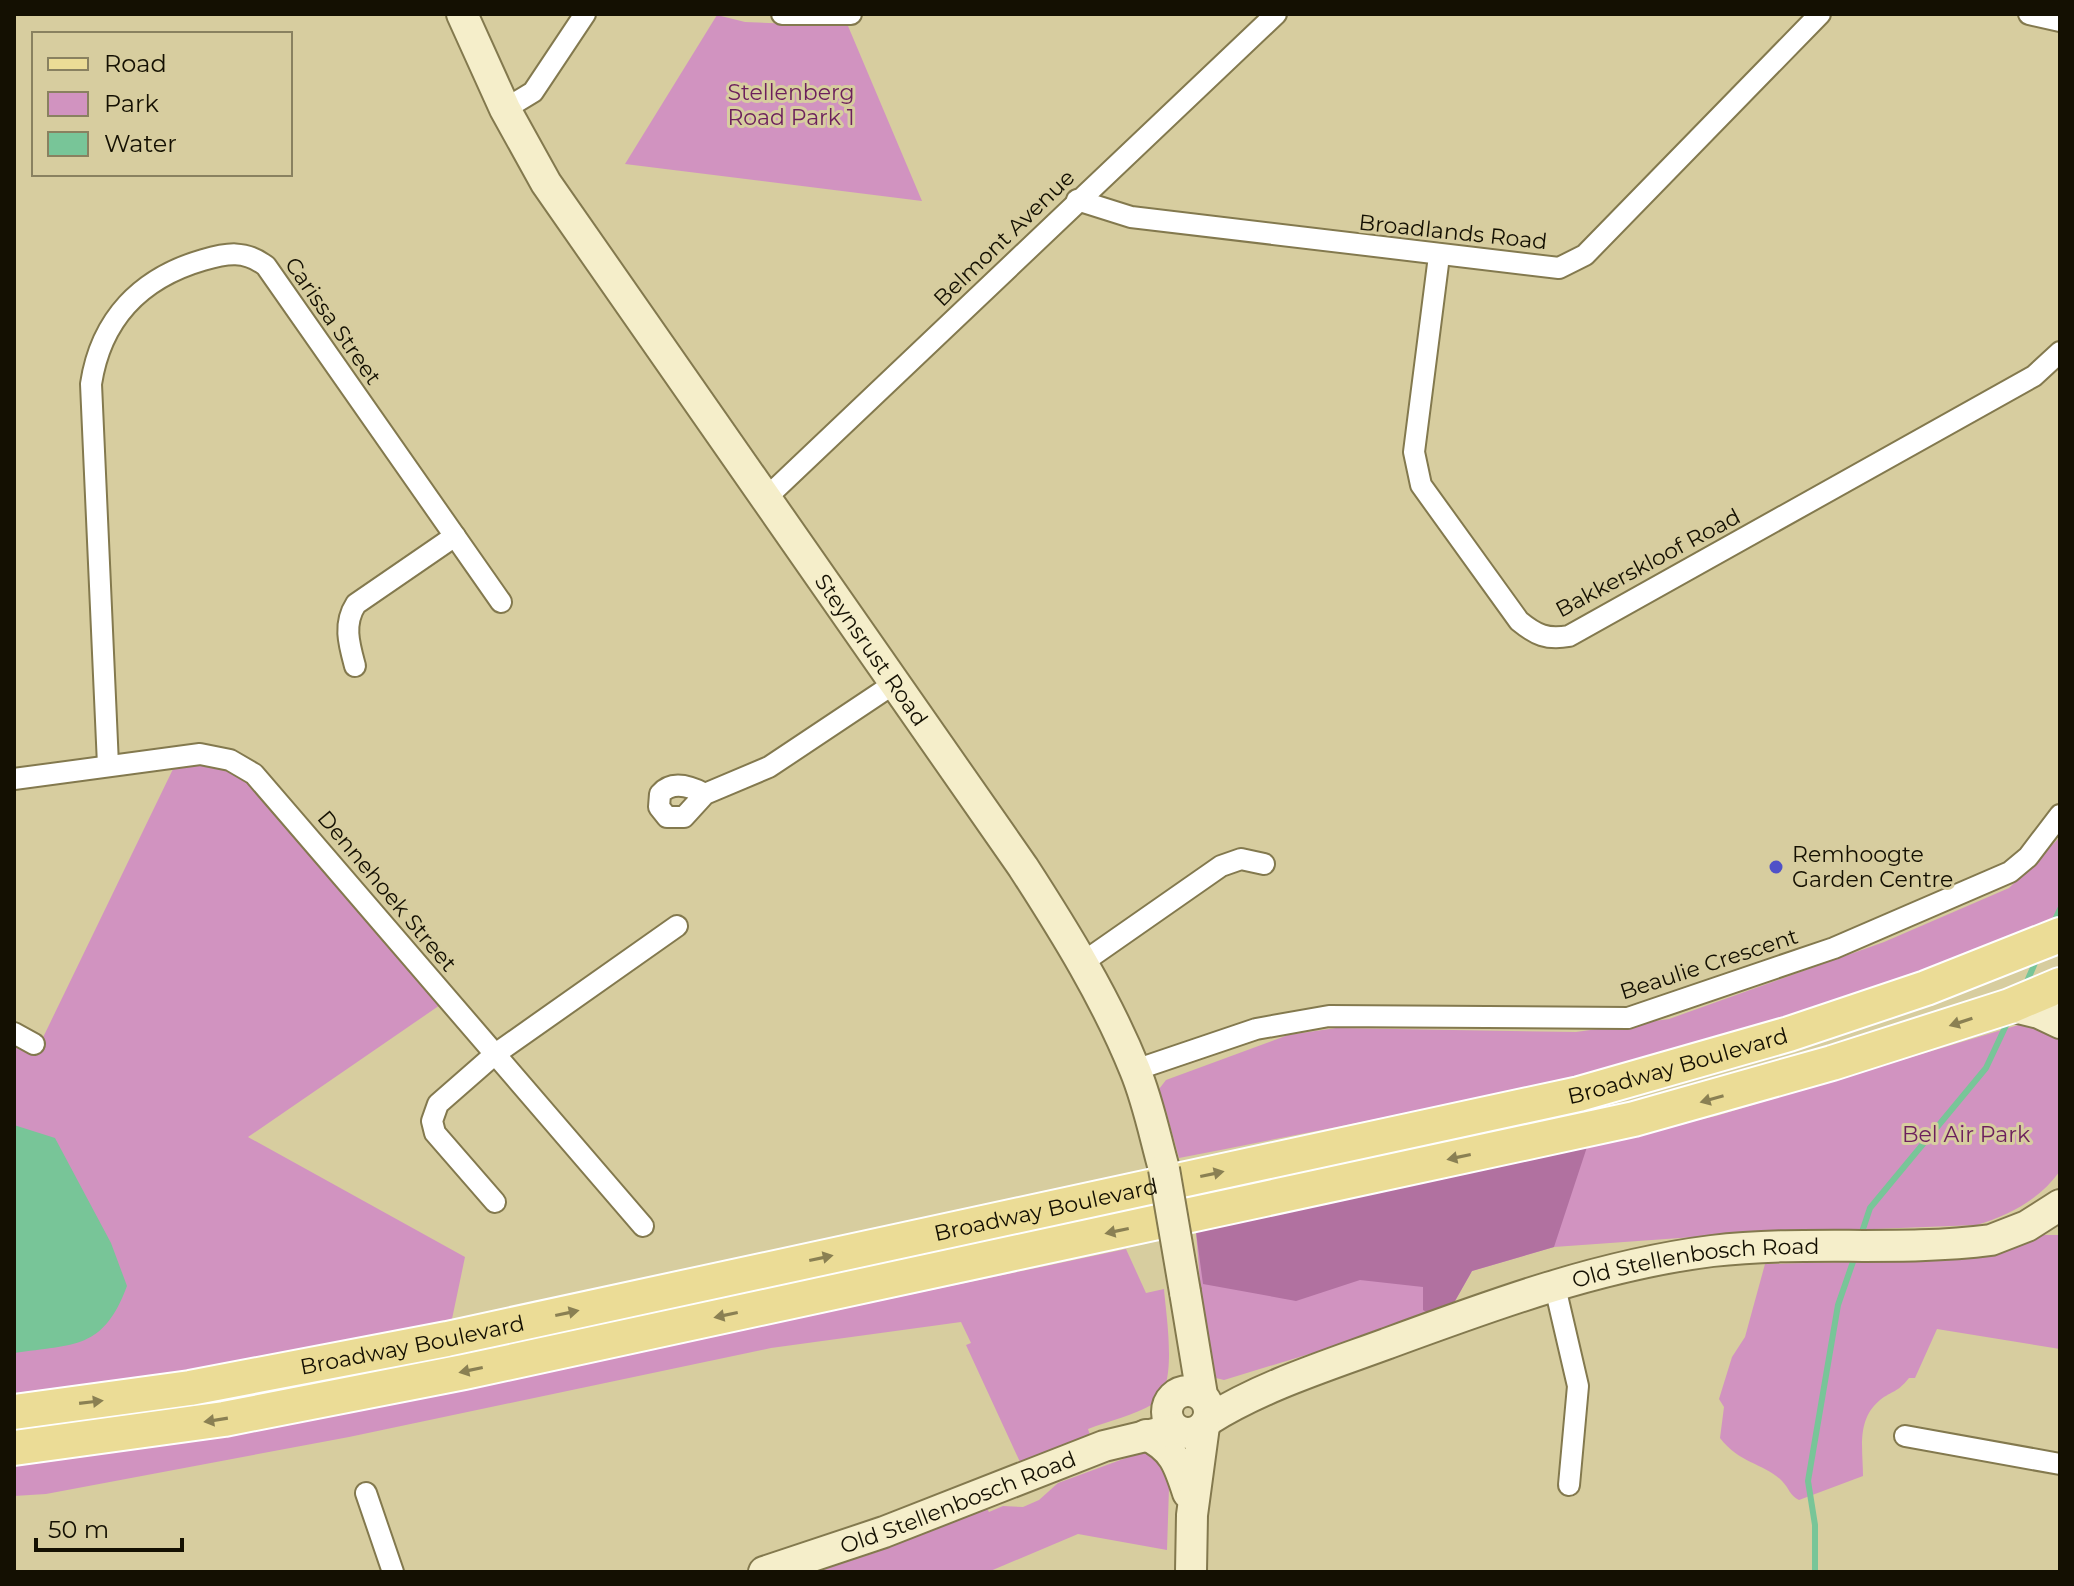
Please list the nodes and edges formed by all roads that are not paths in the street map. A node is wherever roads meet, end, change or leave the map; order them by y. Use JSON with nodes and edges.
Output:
{"nodes":[{"id":1,"x":462,"y":14,"type":"edge"},
{"id":2,"x":585,"y":14,"type":"edge"},
{"id":3,"x":782,"y":14,"type":"edge"},
{"id":4,"x":851,"y":14,"type":"edge"},
{"id":5,"x":1276,"y":14,"type":"edge"},
{"id":6,"x":1820,"y":14,"type":"edge"},
{"id":7,"x":2029,"y":14,"type":"edge"},
{"id":8,"x":2060,"y":21,"type":"edge"},
{"id":9,"x":505,"y":109,"type":"junction"},
{"id":10,"x":1077,"y":200,"type":"junction"},
{"id":11,"x":1439,"y":256,"type":"junction"},
{"id":12,"x":2060,"y":352,"type":"edge"},
{"id":13,"x":2052,"y":371,"type":"edge"},
{"id":14,"x":766,"y":498,"type":"junction"},
{"id":15,"x":455,"y":536,"type":"junction"},
{"id":16,"x":501,"y":602,"type":"dead end"},
{"id":17,"x":355,"y":666,"type":"dead end"},
{"id":18,"x":895,"y":683,"type":"junction"},
{"id":19,"x":108,"y":765,"type":"junction"},
{"id":20,"x":14,"y":779,"type":"edge"},
{"id":21,"x":705,"y":794,"type":"dead end"},
{"id":22,"x":2060,"y":815,"type":"edge"},
{"id":23,"x":1264,"y":864,"type":"dead end"},
{"id":24,"x":677,"y":926,"type":"dead end"},
{"id":25,"x":2060,"y":935,"type":"edge"},
{"id":26,"x":1082,"y":963,"type":"junction"},
{"id":27,"x":2060,"y":985,"type":"edge"},
{"id":28,"x":2010,"y":1006,"type":"junction"},
{"id":29,"x":2060,"y":1023,"type":"edge"},
{"id":30,"x":14,"y":1033,"type":"edge"},
{"id":31,"x":34,"y":1044,"type":"dead end"},
{"id":32,"x":494,"y":1055,"type":"junction"},
{"id":33,"x":1140,"y":1084,"type":"junction"},
{"id":34,"x":495,"y":1202,"type":"dead end"},
{"id":35,"x":2060,"y":1205,"type":"edge"},
{"id":36,"x":643,"y":1226,"type":"dead end"},
{"id":37,"x":1555,"y":1287,"type":"junction"},
{"id":38,"x":1336,"y":1362,"type":"junction"},
{"id":39,"x":1295,"y":1380,"type":"junction"},
{"id":40,"x":14,"y":1412,"type":"edge"},
{"id":41,"x":1185,"y":1415,"type":"junction"},
{"id":42,"x":1905,"y":1436,"type":"dead end"},
{"id":43,"x":14,"y":1448,"type":"edge"},
{"id":44,"x":1198,"y":1460,"type":"junction"},
{"id":45,"x":2060,"y":1464,"type":"edge"},
{"id":46,"x":1569,"y":1485,"type":"dead end"},
{"id":47,"x":366,"y":1493,"type":"dead end"},
{"id":48,"x":1190,"y":1504,"type":"junction"},
{"id":49,"x":393,"y":1572,"type":"edge"},
{"id":50,"x":764,"y":1572,"type":"edge"},
{"id":51,"x":1191,"y":1572,"type":"edge"}],
"edges":[{"from":1,"to":9,"type":"street","name":"Steynsrust Road"},
{"from":2,"to":9,"type":"street"},
{"from":3,"to":4,"type":"street"},
{"from":5,"to":10,"type":"street","name":"Belmont Avenue"},
{"from":6,"to":11,"type":"street","name":"Broadlands Road"},
{"from":7,"to":8,"type":"street"},
{"from":9,"to":14,"type":"street","name":"Steynsrust Road"},
{"from":10,"to":11,"type":"street","name":"Broadlands Road"},
{"from":10,"to":14,"type":"street","name":"Belmont Avenue"},
{"from":11,"to":13,"type":"street","name":"Bakkerskloof Road"},
{"from":12,"to":13,"type":"street","name":"Bakkerskloof Road"},
{"from":14,"to":18,"type":"street","name":"Steynsrust Road"},
{"from":15,"to":16,"type":"street","name":"Carissa Street"},
{"from":15,"to":17,"type":"street"},
{"from":15,"to":19,"type":"street","name":"Carissa Street"},
{"from":18,"to":21,"type":"street"},
{"from":18,"to":26,"type":"street","name":"Steynsrust Road"},
{"from":19,"to":20,"type":"street","name":"Dennehoek Street"},
{"from":19,"to":32,"type":"street","name":"Dennehoek Street"},
{"from":22,"to":33,"type":"street","name":"Beaulie Crescent"},
{"from":23,"to":26,"type":"street"},
{"from":24,"to":32,"type":"street"},
{"from":40,"to":25,"type":"main road","name":"Broadway Boulevard","one_way":true},
{"from":26,"to":33,"type":"street","name":"Steynsrust Road"},
{"from":27,"to":28,"type":"main road","name":"Broadway Boulevard"},
{"from":28,"to":29,"type":"street"},
{"from":28,"to":43,"type":"main road","name":"Broadway Boulevard","one_way":true},
{"from":30,"to":31,"type":"street"},
{"from":32,"to":34,"type":"street"},
{"from":32,"to":36,"type":"street","name":"Dennehoek Street"},
{"from":33,"to":41,"type":"street","name":"Steynsrust Road","bridge":true},
{"from":35,"to":37,"type":"street","name":"Old Stellenbosch Road"},
{"from":37,"to":38,"type":"street","name":"Old Stellenbosch Road"},
{"from":37,"to":46,"type":"street"},
{"from":38,"to":39,"type":"street","name":"Old Stellenbosch Road"},
{"from":38,"to":41,"type":"street","name":"Old Stellenbosch Road"},
{"from":39,"to":41,"type":"street","name":"Old Stellenbosch Road"},
{"from":39,"to":44,"type":"street"},
{"from":41,"to":44,"type":"street","name":"Steynsrust Road"},
{"from":41,"to":48,"type":"street"},
{"from":41,"to":50,"type":"street","name":"Old Stellenbosch Road"},
{"from":42,"to":45,"type":"street"},
{"from":44,"to":48,"type":"street","name":"Steynsrust Road"},
{"from":47,"to":49,"type":"street"},
{"from":48,"to":51,"type":"street"}]}
